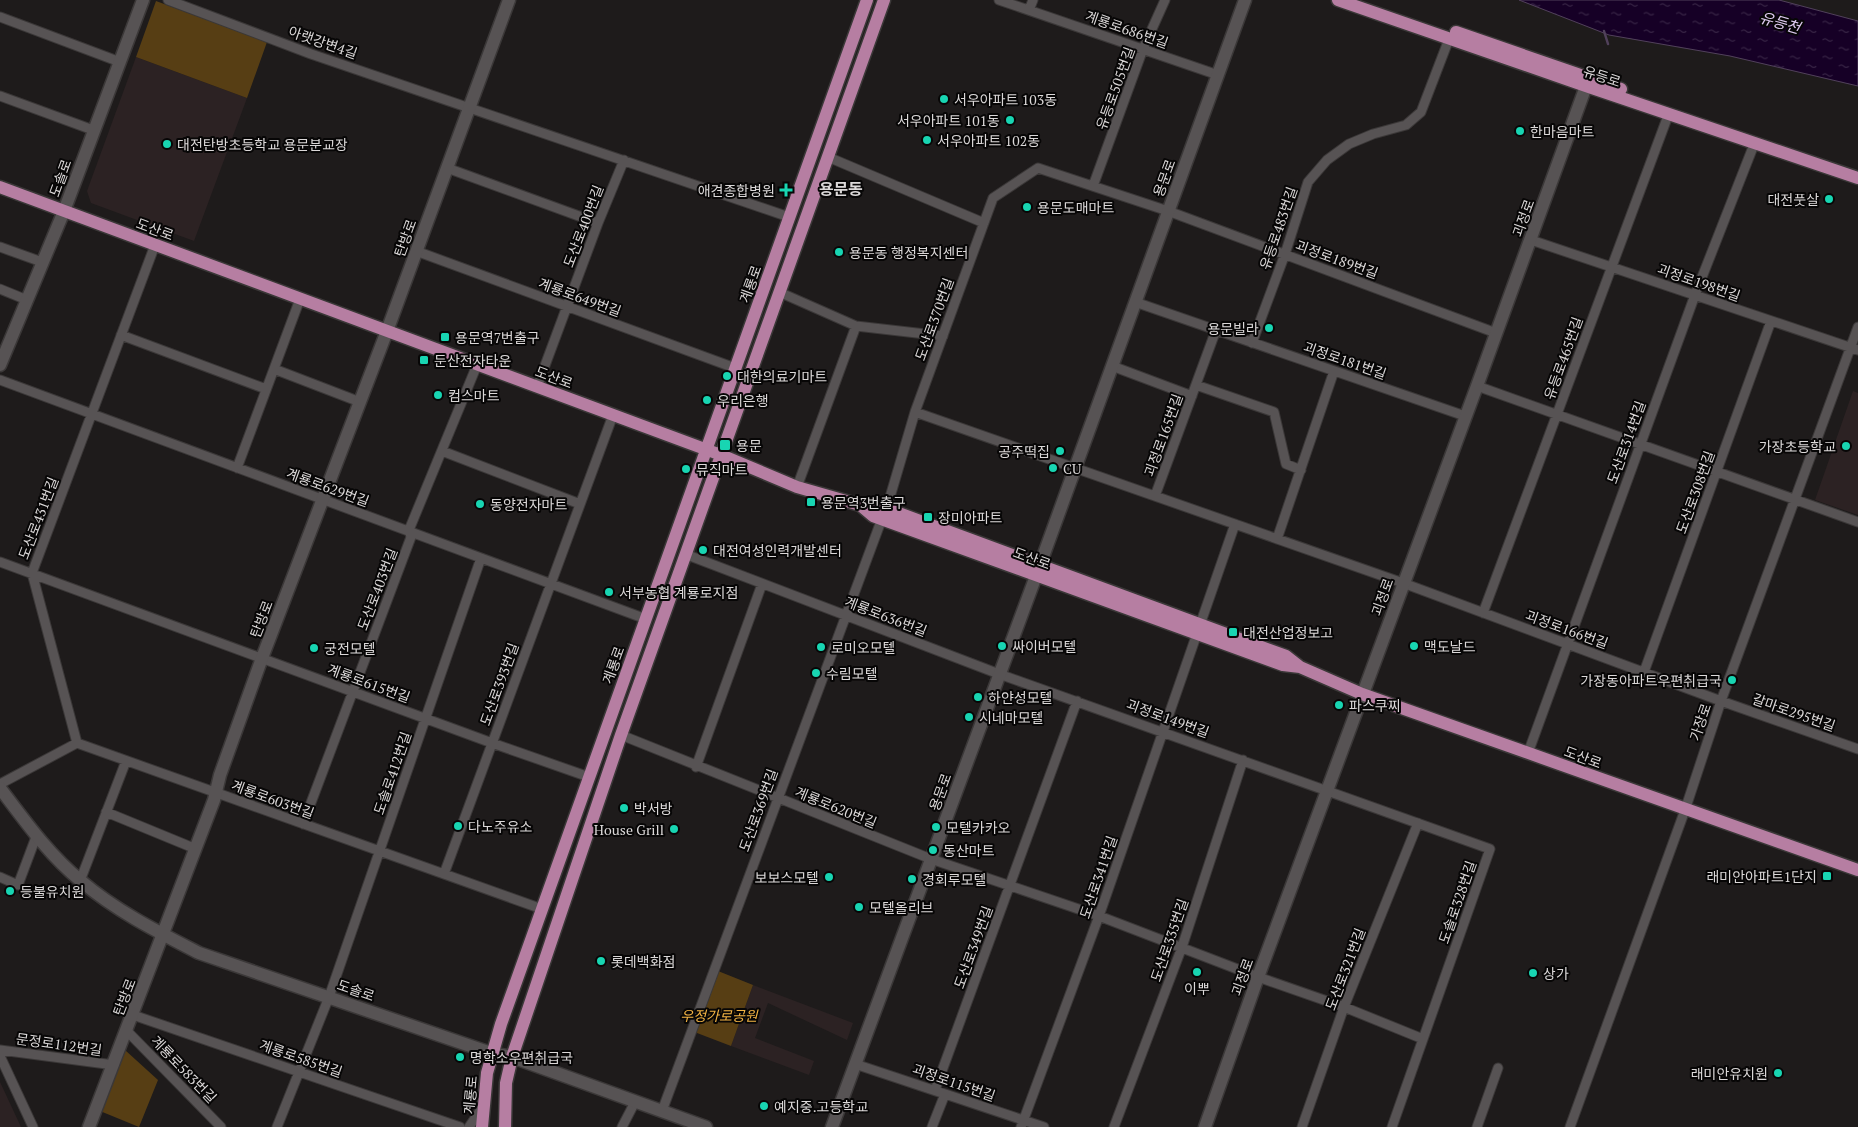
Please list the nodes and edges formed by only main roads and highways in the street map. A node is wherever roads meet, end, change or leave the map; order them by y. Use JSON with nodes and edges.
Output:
{"nodes":[{"id":1,"x":867,"y":0,"type":"edge"},
{"id":2,"x":884,"y":0,"type":"edge"},
{"id":3,"x":1338,"y":0,"type":"edge"},
{"id":4,"x":1364,"y":0,"type":"edge"},
{"id":5,"x":1587,"y":82,"type":"junction"},
{"id":6,"x":1858,"y":169,"type":"edge"},
{"id":7,"x":1858,"y":178,"type":"edge"},
{"id":8,"x":0,"y":187,"type":"edge"},
{"id":9,"x":706,"y":450,"type":"junction"},
{"id":10,"x":722,"y":455,"type":"junction"},
{"id":11,"x":1858,"y":870,"type":"edge"},
{"id":12,"x":482,"y":1127,"type":"edge"},
{"id":13,"x":505,"y":1127,"type":"edge"}],
"edges":[{"from":1,"to":9,"type":"main road","name":"계룡로"},
{"from":2,"to":10,"type":"main road"},
{"from":3,"to":5,"type":"main road","name":"유등로"},
{"from":4,"to":5,"type":"main road","name":"유등로"},
{"from":5,"to":6,"type":"main road","name":"유등로"},
{"from":5,"to":7,"type":"main road","name":"유등로"},
{"from":8,"to":9,"type":"main road","name":"도산로"},
{"from":9,"to":10,"type":"main road","name":"도산로"},
{"from":9,"to":12,"type":"main road","name":"계룡로"},
{"from":10,"to":11,"type":"main road","name":"도산로"},
{"from":10,"to":13,"type":"main road"}]}
